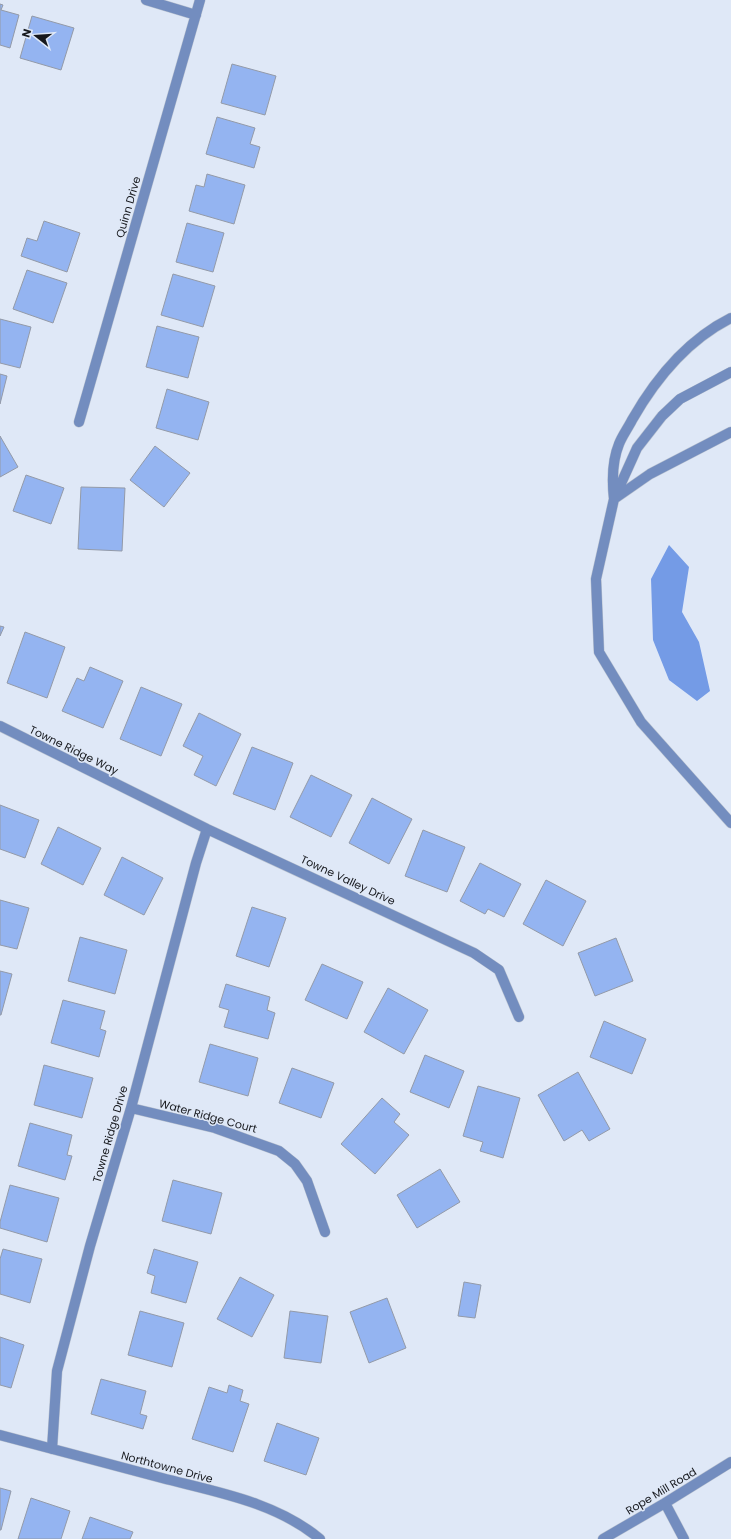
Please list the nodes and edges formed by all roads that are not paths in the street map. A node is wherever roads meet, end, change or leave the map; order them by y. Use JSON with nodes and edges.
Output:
{"nodes":[{"id":1,"x":146,"y":0,"type":"edge"},
{"id":2,"x":200,"y":0,"type":"edge"},
{"id":3,"x":196,"y":15,"type":"junction"},
{"id":4,"x":731,"y":318,"type":"edge"},
{"id":5,"x":731,"y":372,"type":"edge"},
{"id":6,"x":79,"y":422,"type":"dead end"},
{"id":7,"x":731,"y":432,"type":"edge"},
{"id":8,"x":614,"y":499,"type":"junction"},
{"id":9,"x":0,"y":726,"type":"edge"},
{"id":10,"x":138,"y":795,"type":"joint"},
{"id":11,"x":731,"y":823,"type":"edge"},
{"id":12,"x":207,"y":829,"type":"junction"},
{"id":13,"x":519,"y":1017,"type":"dead end"},
{"id":14,"x":130,"y":1108,"type":"junction"},
{"id":15,"x":325,"y":1232,"type":"dead end"},
{"id":16,"x":0,"y":1435,"type":"edge"},
{"id":17,"x":52,"y":1449,"type":"junction"},
{"id":18,"x":731,"y":1462,"type":"edge"},
{"id":19,"x":665,"y":1503,"type":"junction"},
{"id":20,"x":320,"y":1539,"type":"edge"},
{"id":21,"x":603,"y":1539,"type":"edge"},
{"id":22,"x":684,"y":1539,"type":"edge"}],
"edges":[{"from":1,"to":3,"type":"street"},
{"from":2,"to":3,"type":"street","name":"Quinn Drive"},
{"from":3,"to":6,"type":"street","name":"Quinn Drive"},
{"from":4,"to":8,"type":"street"},
{"from":5,"to":8,"type":"street"},
{"from":7,"to":8,"type":"street"},
{"from":8,"to":11,"type":"street"},
{"from":9,"to":10,"type":"street","name":"Towne Ridge Way"},
{"from":10,"to":12,"type":"street","name":"Towne Valley Drive"},
{"from":12,"to":13,"type":"street","name":"Towne Valley Drive"},
{"from":12,"to":14,"type":"street","name":"Towne Ridge Drive"},
{"from":14,"to":15,"type":"street","name":"Water Ridge Court"},
{"from":14,"to":17,"type":"street","name":"Towne Ridge Drive"},
{"from":16,"to":17,"type":"street","name":"Northtowne Drive"},
{"from":17,"to":20,"type":"street","name":"Northtowne Drive"},
{"from":18,"to":19,"type":"street","name":"Rope Mill Road"},
{"from":19,"to":21,"type":"street","name":"Rope Mill Road"},
{"from":19,"to":22,"type":"street"}]}
